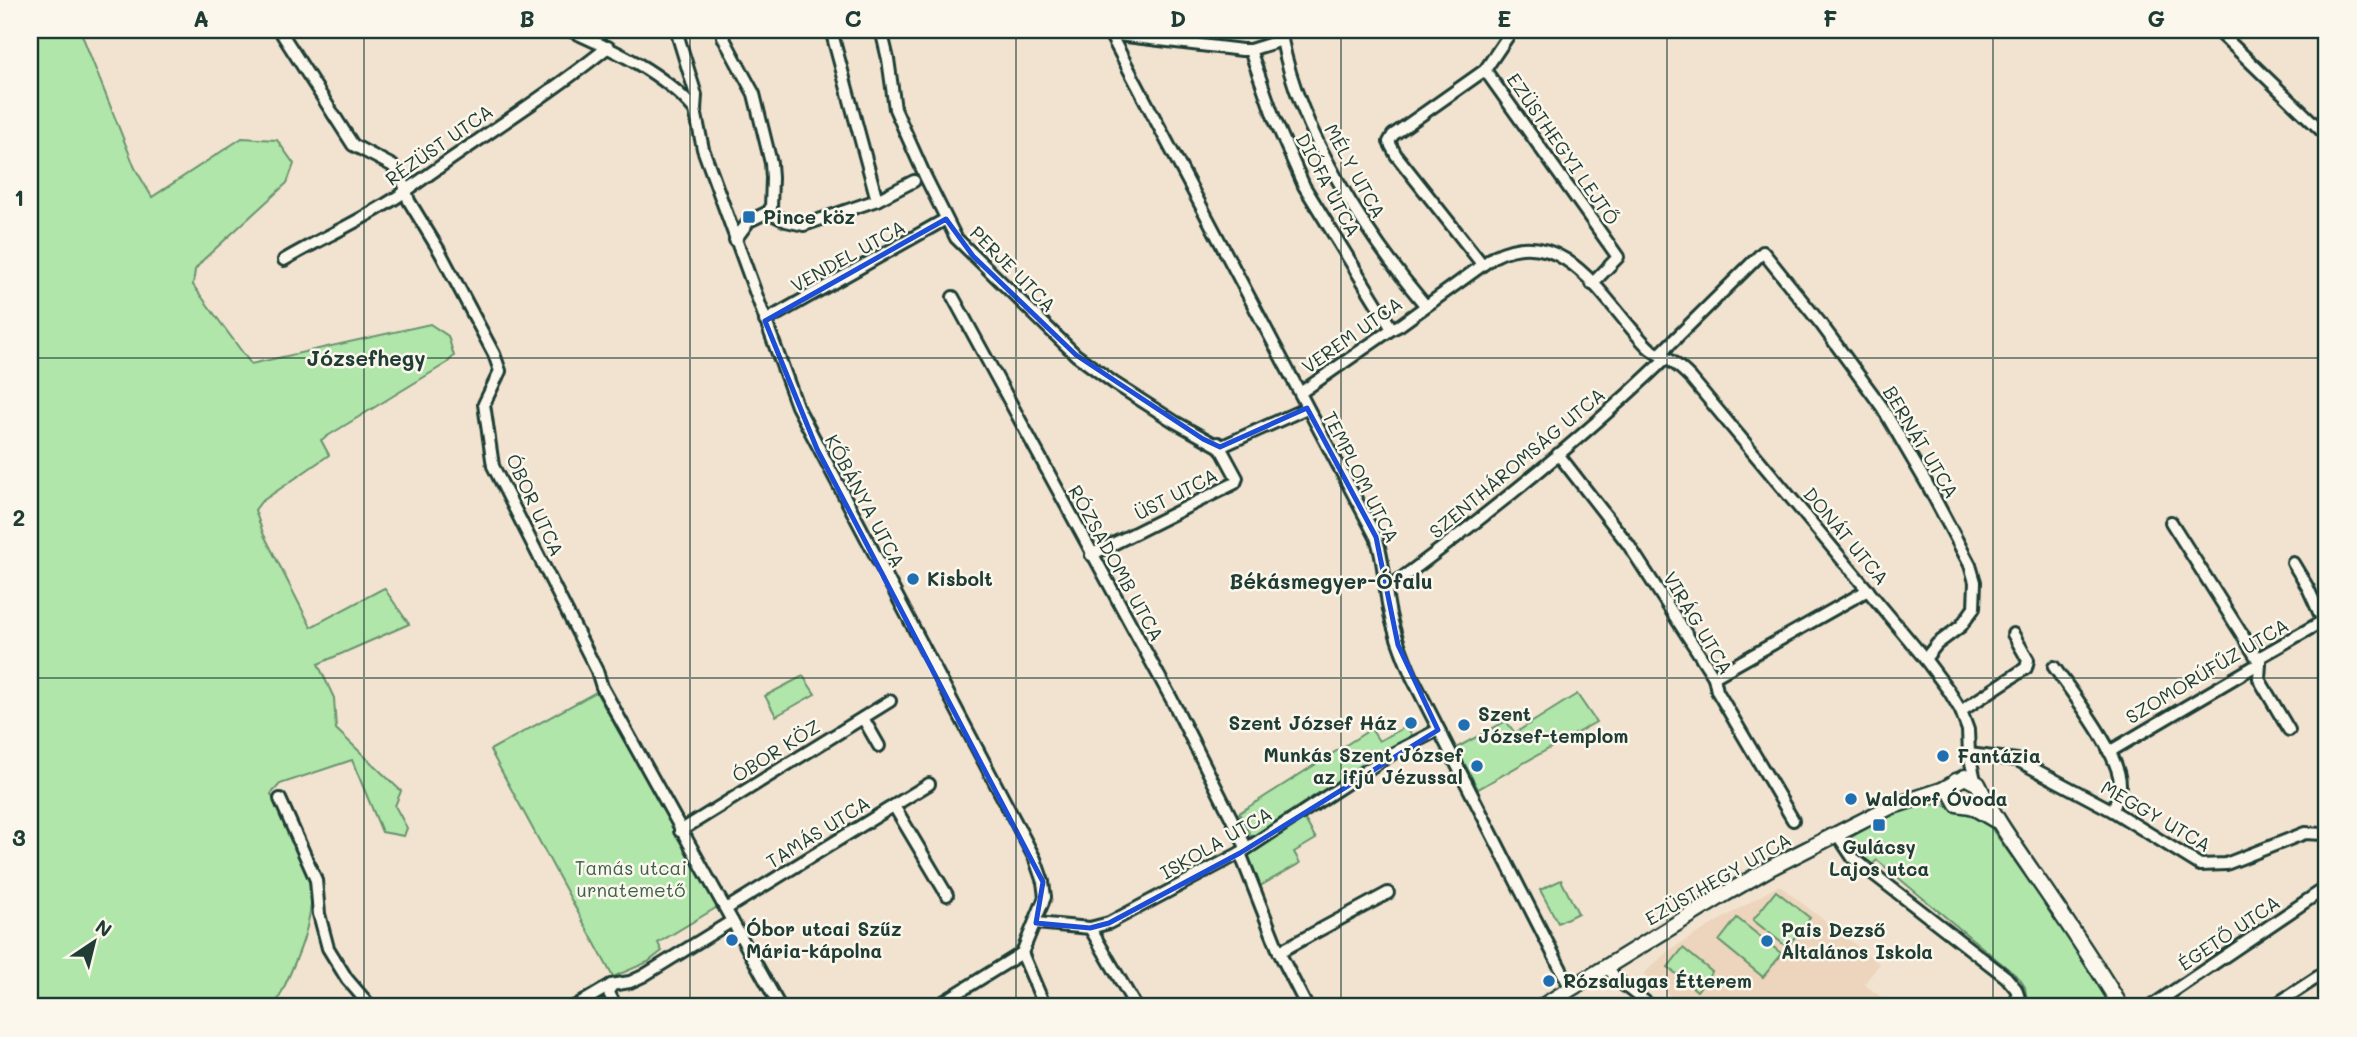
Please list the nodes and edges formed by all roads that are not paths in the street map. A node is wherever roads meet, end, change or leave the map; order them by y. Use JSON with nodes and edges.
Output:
{"nodes":[{"id":1,"x":569,"y":30,"type":"edge"},
{"id":2,"x":676,"y":30,"type":"edge"},
{"id":3,"x":831,"y":30,"type":"edge"},
{"id":4,"x":1512,"y":30,"type":"edge"},
{"id":5,"x":2217,"y":30,"type":"edge"},
{"id":6,"x":1109,"y":32,"type":"edge"},
{"id":7,"x":282,"y":34,"type":"dead end"},
{"id":8,"x":723,"y":37,"type":"dead end"},
{"id":9,"x":883,"y":38,"type":"dead end"},
{"id":10,"x":608,"y":47,"type":"junction"},
{"id":11,"x":1250,"y":50,"type":"junction"},
{"id":12,"x":1485,"y":70,"type":"junction"},
{"id":13,"x":695,"y":110,"type":"junction"},
{"id":14,"x":2327,"y":136,"type":"edge"},
{"id":15,"x":914,"y":181,"type":"dead end"},
{"id":16,"x":407,"y":190,"type":"junction"},
{"id":17,"x":877,"y":200,"type":"junction"},
{"id":18,"x":768,"y":212,"type":"junction"},
{"id":19,"x":946,"y":219,"type":"junction"},
{"id":20,"x":735,"y":240,"type":"junction"},
{"id":21,"x":1763,"y":252,"type":"joint"},
{"id":22,"x":284,"y":260,"type":"dead end"},
{"id":23,"x":1482,"y":264,"type":"junction"},
{"id":24,"x":1592,"y":284,"type":"junction"},
{"id":25,"x":953,"y":297,"type":"dead end"},
{"id":26,"x":1425,"y":306,"type":"junction"},
{"id":27,"x":765,"y":321,"type":"junction"},
{"id":28,"x":1392,"y":329,"type":"junction"},
{"id":29,"x":1659,"y":354,"type":"junction"},
{"id":30,"x":1300,"y":393,"type":"junction"},
{"id":31,"x":1307,"y":408,"type":"junction"},
{"id":32,"x":1219,"y":445,"type":"junction"},
{"id":33,"x":1558,"y":454,"type":"junction"},
{"id":34,"x":2171,"y":522,"type":"dead end"},
{"id":35,"x":1091,"y":555,"type":"junction"},
{"id":36,"x":2293,"y":563,"type":"dead end"},
{"id":37,"x":1387,"y":589,"type":"junction"},
{"id":38,"x":1868,"y":590,"type":"junction"},
{"id":39,"x":2325,"y":625,"type":"edge"},
{"id":40,"x":2013,"y":634,"type":"dead end"},
{"id":41,"x":1925,"y":659,"type":"junction"},
{"id":42,"x":2260,"y":663,"type":"junction"},
{"id":43,"x":2054,"y":667,"type":"dead end"},
{"id":44,"x":1714,"y":677,"type":"junction"},
{"id":45,"x":890,"y":701,"type":"dead end"},
{"id":46,"x":1961,"y":711,"type":"junction"},
{"id":47,"x":863,"y":718,"type":"junction"},
{"id":48,"x":1438,"y":730,"type":"junction"},
{"id":49,"x":2289,"y":730,"type":"dead end"},
{"id":50,"x":879,"y":746,"type":"dead end"},
{"id":51,"x":2109,"y":752,"type":"junction"},
{"id":52,"x":1969,"y":754,"type":"junction"},
{"id":53,"x":1968,"y":783,"type":"junction"},
{"id":54,"x":929,"y":784,"type":"dead end"},
{"id":55,"x":1921,"y":797,"type":"junction"},
{"id":56,"x":280,"y":799,"type":"dead end"},
{"id":57,"x":1954,"y":800,"type":"junction"},
{"id":58,"x":894,"y":806,"type":"junction"},
{"id":59,"x":1971,"y":806,"type":"junction"},
{"id":60,"x":2113,"y":811,"type":"junction"},
{"id":61,"x":1793,"y":820,"type":"dead end"},
{"id":62,"x":2001,"y":825,"type":"junction"},
{"id":63,"x":680,"y":831,"type":"junction"},
{"id":64,"x":1837,"y":834,"type":"junction"},
{"id":65,"x":2327,"y":837,"type":"edge"},
{"id":66,"x":1243,"y":850,"type":"junction"},
{"id":67,"x":2327,"y":887,"type":"edge"},
{"id":68,"x":1388,"y":893,"type":"dead end"},
{"id":69,"x":947,"y":895,"type":"dead end"},
{"id":70,"x":726,"y":909,"type":"junction"},
{"id":71,"x":732,"y":920,"type":"junction"},
{"id":72,"x":1036,"y":923,"type":"junction"},
{"id":73,"x":1090,"y":928,"type":"junction"},
{"id":74,"x":1279,"y":952,"type":"junction"},
{"id":75,"x":1022,"y":953,"type":"junction"},
{"id":76,"x":1607,"y":966,"type":"junction"},
{"id":77,"x":2327,"y":971,"type":"edge"},
{"id":78,"x":611,"y":985,"type":"junction"},
{"id":79,"x":1571,"y":989,"type":"junction"},
{"id":80,"x":371,"y":1007,"type":"edge"},
{"id":81,"x":574,"y":1007,"type":"edge"},
{"id":82,"x":616,"y":1007,"type":"edge"},
{"id":83,"x":780,"y":1007,"type":"edge"},
{"id":84,"x":935,"y":1007,"type":"edge"},
{"id":85,"x":1045,"y":1007,"type":"edge"},
{"id":86,"x":1136,"y":1007,"type":"edge"},
{"id":87,"x":1307,"y":1007,"type":"edge"},
{"id":88,"x":1541,"y":1007,"type":"edge"},
{"id":89,"x":1652,"y":1007,"type":"edge"},
{"id":90,"x":2022,"y":1007,"type":"edge"},
{"id":91,"x":2121,"y":1007,"type":"edge"},
{"id":92,"x":2150,"y":1007,"type":"edge"},
{"id":93,"x":2272,"y":1007,"type":"edge"}],
"edges":[{"from":1,"to":10,"type":"street"},
{"from":2,"to":13,"type":"street","name":"KŐBÁNYA UTCA"},
{"from":3,"to":17,"type":"street"},
{"from":4,"to":12,"type":"street","name":"EZÜSTHEGYI LEJTŐ"},
{"from":5,"to":14,"type":"street"},
{"from":6,"to":11,"type":"street"},
{"from":6,"to":30,"type":"street","name":"TEMPLOM UTCA"},
{"from":7,"to":16,"type":"street","name":"ÓBOR UTCA"},
{"from":8,"to":18,"type":"street"},
{"from":9,"to":19,"type":"street","name":"PERJE UTCA"},
{"from":10,"to":13,"type":"street"},
{"from":10,"to":16,"type":"street","name":"RÉZÜST UTCA"},
{"from":11,"to":26,"type":"street","name":"MÉLY UTCA"},
{"from":11,"to":28,"type":"street","name":"DIÓFA UTCA"},
{"from":12,"to":23,"type":"street"},
{"from":12,"to":24,"type":"street","name":"EZÜSTHEGYI LEJTŐ"},
{"from":13,"to":20,"type":"street","name":"KŐBÁNYA UTCA"},
{"from":15,"to":17,"type":"street"},
{"from":16,"to":22,"type":"street","name":"RÉZÜST UTCA"},
{"from":16,"to":63,"type":"street","name":"ÓBOR UTCA"},
{"from":17,"to":18,"type":"street"},
{"from":18,"to":20,"type":"street"},
{"from":19,"to":27,"type":"street","name":"VENDEL UTCA"},
{"from":19,"to":32,"type":"street","name":"PERJE UTCA"},
{"from":20,"to":27,"type":"street","name":"KŐBÁNYA UTCA"},
{"from":21,"to":29,"type":"street","name":"SZENTHÁROMSÁG UTCA"},
{"from":21,"to":41,"type":"street","name":"BERNÁT UTCA"},
{"from":23,"to":24,"type":"street","name":"DONÁT UTCA"},
{"from":23,"to":26,"type":"street","name":"DONÁT UTCA"},
{"from":24,"to":29,"type":"street","name":"DONÁT UTCA"},
{"from":25,"to":35,"type":"street","name":"RÓZSADOMB UTCA"},
{"from":26,"to":28,"type":"street","name":"VEREM UTCA"},
{"from":27,"to":72,"type":"street","name":"KŐBÁNYA UTCA"},
{"from":28,"to":30,"type":"street","name":"VEREM UTCA"},
{"from":29,"to":33,"type":"street","name":"SZENTHÁROMSÁG UTCA"},
{"from":29,"to":38,"type":"street","name":"DONÁT UTCA"},
{"from":30,"to":31,"type":"street","name":"TEMPLOM UTCA"},
{"from":31,"to":32,"type":"street"},
{"from":31,"to":37,"type":"street","name":"TEMPLOM UTCA"},
{"from":32,"to":35,"type":"street","name":"ÜST UTCA"},
{"from":33,"to":37,"type":"street","name":"SZENTHÁROMSÁG UTCA"},
{"from":33,"to":44,"type":"street","name":"VIRÁG UTCA"},
{"from":34,"to":42,"type":"street"},
{"from":35,"to":66,"type":"street","name":"RÓZSADOMB UTCA"},
{"from":36,"to":39,"type":"street"},
{"from":37,"to":48,"type":"street","name":"TEMPLOM UTCA"},
{"from":38,"to":41,"type":"street","name":"DONÁT UTCA"},
{"from":38,"to":44,"type":"street"},
{"from":39,"to":42,"type":"street","name":"SZOMORÚFŰZ UTCA"},
{"from":40,"to":46,"type":"street"},
{"from":41,"to":46,"type":"street","name":"DONÁT UTCA"},
{"from":42,"to":49,"type":"street"},
{"from":42,"to":51,"type":"street","name":"SZOMORÚFŰZ UTCA"},
{"from":43,"to":51,"type":"street"},
{"from":44,"to":61,"type":"street","name":"VIRÁG UTCA"},
{"from":45,"to":47,"type":"street","name":"ÓBOR KÖZ"},
{"from":46,"to":52,"type":"street","name":"DONÁT UTCA"},
{"from":47,"to":50,"type":"street"},
{"from":47,"to":63,"type":"street","name":"ÓBOR KÖZ"},
{"from":48,"to":66,"type":"street","name":"ISKOLA UTCA"},
{"from":48,"to":79,"type":"street","name":"TEMPLOM UTCA"},
{"from":51,"to":60,"type":"street"},
{"from":52,"to":53,"type":"street","name":"DONÁT UTCA"},
{"from":52,"to":60,"type":"street","name":"MEGGY UTCA"},
{"from":53,"to":55,"type":"street","name":"EZÜSTHEGY UTCA"},
{"from":53,"to":57,"type":"street"},
{"from":53,"to":59,"type":"street"},
{"from":53,"to":62,"type":"street"},
{"from":54,"to":58,"type":"street","name":"TAMÁS UTCA"},
{"from":55,"to":57,"type":"street","name":"EZÜSTHEGY UTCA"},
{"from":55,"to":64,"type":"street","name":"EZÜSTHEGY UTCA"},
{"from":56,"to":80,"type":"street"},
{"from":57,"to":59,"type":"street","name":"EZÜSTHEGY UTCA"},
{"from":58,"to":69,"type":"street"},
{"from":58,"to":70,"type":"street","name":"TAMÁS UTCA"},
{"from":59,"to":62,"type":"street","name":"EZÜSTHEGY UTCA"},
{"from":60,"to":65,"type":"street","name":"MEGGY UTCA"},
{"from":62,"to":91,"type":"street"},
{"from":63,"to":70,"type":"street","name":"ÓBOR UTCA"},
{"from":64,"to":76,"type":"street","name":"EZÜSTHEGY UTCA"},
{"from":64,"to":90,"type":"street"},
{"from":66,"to":73,"type":"street","name":"ISKOLA UTCA"},
{"from":66,"to":74,"type":"street","name":"RÓZSADOMB UTCA"},
{"from":67,"to":92,"type":"street","name":"ÉGETŐ UTCA"},
{"from":68,"to":74,"type":"street"},
{"from":70,"to":71,"type":"street","name":"ÓBOR UTCA"},
{"from":71,"to":78,"type":"street"},
{"from":71,"to":83,"type":"street","name":"ÓBOR UTCA"},
{"from":72,"to":73,"type":"street","name":"ISKOLA UTCA"},
{"from":72,"to":75,"type":"street","name":"KŐBÁNYA UTCA"},
{"from":73,"to":86,"type":"street"},
{"from":74,"to":87,"type":"street","name":"RÓZSADOMB UTCA"},
{"from":75,"to":84,"type":"street"},
{"from":75,"to":85,"type":"street"},
{"from":76,"to":79,"type":"street","name":"EZÜSTHEGY UTCA"},
{"from":76,"to":89,"type":"street"},
{"from":77,"to":93,"type":"street"},
{"from":78,"to":81,"type":"street"},
{"from":78,"to":82,"type":"street"},
{"from":79,"to":88,"type":"street","name":"EZÜSTHEGY UTCA"}]}
